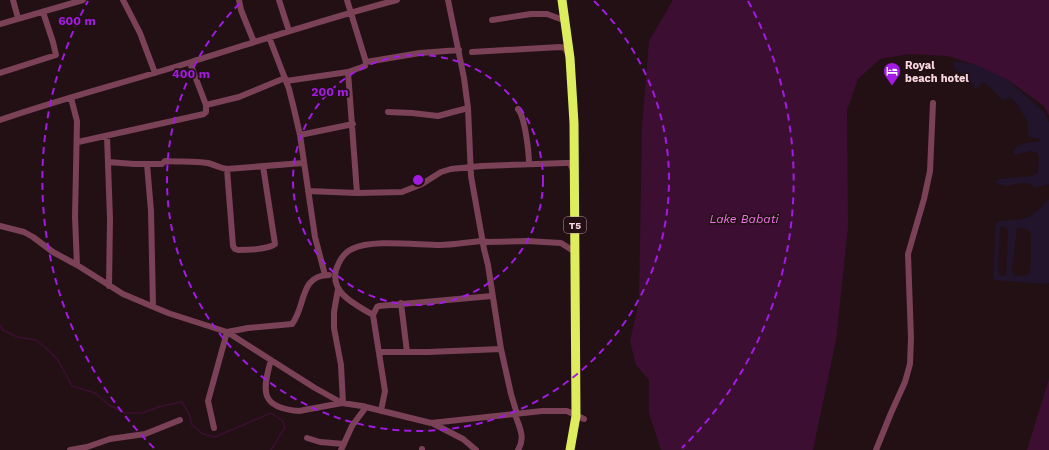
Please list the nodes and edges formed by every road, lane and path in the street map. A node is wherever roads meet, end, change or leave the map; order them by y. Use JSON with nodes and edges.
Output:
{"nodes":[{"id":1,"x":13,"y":0,"type":"edge"},
{"id":2,"x":83,"y":0,"type":"edge"},
{"id":3,"x":123,"y":0,"type":"edge"},
{"id":4,"x":238,"y":0,"type":"edge"},
{"id":5,"x":279,"y":0,"type":"edge"},
{"id":6,"x":347,"y":0,"type":"edge"},
{"id":7,"x":397,"y":0,"type":"edge"},
{"id":8,"x":448,"y":0,"type":"edge"},
{"id":9,"x":562,"y":0,"type":"edge"},
{"id":10,"x":43,"y":12,"type":"junction"},
{"id":11,"x":351,"y":12,"type":"junction"},
{"id":12,"x":18,"y":18,"type":"junction"},
{"id":13,"x":492,"y":20,"type":"dead end"},
{"id":14,"x":566,"y":21,"type":"junction"},
{"id":15,"x":0,"y":24,"type":"edge"},
{"id":16,"x":289,"y":31,"type":"junction"},
{"id":17,"x":269,"y":37,"type":"junction"},
{"id":18,"x":254,"y":42,"type":"junction"},
{"id":19,"x":459,"y":50,"type":"junction"},
{"id":20,"x":472,"y":52,"type":"dead end"},
{"id":21,"x":570,"y":58,"type":"junction"},
{"id":22,"x":366,"y":62,"type":"junction"},
{"id":23,"x":190,"y":63,"type":"junction"},
{"id":24,"x":348,"y":72,"type":"junction"},
{"id":25,"x":0,"y":73,"type":"edge"},
{"id":26,"x":155,"y":73,"type":"junction"},
{"id":27,"x":285,"y":80,"type":"junction"},
{"id":28,"x":71,"y":98,"type":"junction"},
{"id":29,"x":933,"y":103,"type":"dead end"},
{"id":30,"x":206,"y":105,"type":"junction"},
{"id":31,"x":468,"y":108,"type":"junction"},
{"id":32,"x":518,"y":109,"type":"dead end"},
{"id":33,"x":388,"y":112,"type":"dead end"},
{"id":34,"x":0,"y":120,"type":"edge"},
{"id":35,"x":353,"y":124,"type":"junction"},
{"id":36,"x":300,"y":135,"type":"junction"},
{"id":37,"x":107,"y":136,"type":"junction"},
{"id":38,"x":78,"y":142,"type":"junction"},
{"id":39,"x":108,"y":162,"type":"junction"},
{"id":40,"x":303,"y":163,"type":"junction"},
{"id":41,"x":147,"y":164,"type":"junction"},
{"id":42,"x":528,"y":164,"type":"junction"},
{"id":43,"x":264,"y":166,"type":"junction"},
{"id":44,"x":470,"y":167,"type":"junction"},
{"id":45,"x":227,"y":169,"type":"junction"},
{"id":46,"x":575,"y":173,"type":"junction"},
{"id":47,"x":308,"y":191,"type":"junction"},
{"id":48,"x":357,"y":193,"type":"junction"},
{"id":49,"x":0,"y":226,"type":"edge"},
{"id":50,"x":482,"y":241,"type":"junction"},
{"id":51,"x":575,"y":252,"type":"junction"},
{"id":52,"x":77,"y":265,"type":"junction"},
{"id":53,"x":325,"y":275,"type":"junction"},
{"id":54,"x":334,"y":276,"type":"junction"},
{"id":55,"x":109,"y":286,"type":"junction"},
{"id":56,"x":338,"y":289,"type":"junction"},
{"id":57,"x":492,"y":296,"type":"junction"},
{"id":58,"x":401,"y":303,"type":"junction"},
{"id":59,"x":153,"y":306,"type":"junction"},
{"id":60,"x":374,"y":315,"type":"junction"},
{"id":61,"x":227,"y":332,"type":"junction"},
{"id":62,"x":501,"y":349,"type":"junction"},
{"id":63,"x":380,"y":352,"type":"junction"},
{"id":64,"x":407,"y":352,"type":"junction"},
{"id":65,"x":270,"y":360,"type":"junction"},
{"id":66,"x":343,"y":403,"type":"junction"},
{"id":67,"x":366,"y":407,"type":"junction"},
{"id":68,"x":381,"y":412,"type":"junction"},
{"id":69,"x":516,"y":414,"type":"junction"},
{"id":70,"x":580,"y":417,"type":"junction"},
{"id":71,"x":180,"y":420,"type":"dead end"},
{"id":72,"x":431,"y":423,"type":"junction"},
{"id":73,"x":214,"y":428,"type":"dead end"},
{"id":74,"x":307,"y":438,"type":"dead end"},
{"id":75,"x":344,"y":444,"type":"junction"},
{"id":76,"x":70,"y":450,"type":"edge"},
{"id":77,"x":340,"y":450,"type":"edge"},
{"id":78,"x":476,"y":450,"type":"edge"},
{"id":79,"x":518,"y":450,"type":"edge"},
{"id":80,"x":570,"y":450,"type":"edge"},
{"id":81,"x":876,"y":450,"type":"edge"}],
"edges":[{"from":1,"to":12,"type":"street"},
{"from":2,"to":10,"type":"street"},
{"from":3,"to":26,"type":"street"},
{"from":4,"to":18,"type":"street"},
{"from":5,"to":16,"type":"street"},
{"from":6,"to":11,"type":"street"},
{"from":7,"to":11,"type":"street"},
{"from":8,"to":19,"type":"street"},
{"from":9,"to":14,"type":"highway","number":"T5"},
{"from":10,"to":12,"type":"street"},
{"from":10,"to":25,"type":"street"},
{"from":11,"to":16,"type":"street"},
{"from":11,"to":22,"type":"street"},
{"from":12,"to":15,"type":"street"},
{"from":13,"to":14,"type":"street"},
{"from":14,"to":21,"type":"highway","number":"T5"},
{"from":16,"to":17,"type":"street"},
{"from":17,"to":18,"type":"street"},
{"from":17,"to":27,"type":"street"},
{"from":18,"to":23,"type":"street"},
{"from":19,"to":22,"type":"street"},
{"from":19,"to":31,"type":"street"},
{"from":20,"to":21,"type":"street"},
{"from":21,"to":46,"type":"highway","number":"T5"},
{"from":22,"to":24,"type":"street"},
{"from":23,"to":26,"type":"street"},
{"from":23,"to":30,"type":"street"},
{"from":24,"to":27,"type":"street"},
{"from":24,"to":35,"type":"street"},
{"from":26,"to":28,"type":"street"},
{"from":27,"to":30,"type":"street"},
{"from":27,"to":36,"type":"street"},
{"from":28,"to":34,"type":"street"},
{"from":28,"to":38,"type":"street"},
{"from":29,"to":81,"type":"street"},
{"from":30,"to":37,"type":"street"},
{"from":31,"to":33,"type":"street"},
{"from":31,"to":44,"type":"street"},
{"from":32,"to":42,"type":"street"},
{"from":35,"to":36,"type":"street"},
{"from":35,"to":48,"type":"street"},
{"from":36,"to":40,"type":"street"},
{"from":37,"to":38,"type":"street"},
{"from":37,"to":39,"type":"street"},
{"from":38,"to":52,"type":"street"},
{"from":39,"to":41,"type":"street"},
{"from":39,"to":55,"type":"street"},
{"from":40,"to":43,"type":"street"},
{"from":40,"to":47,"type":"street"},
{"from":41,"to":45,"type":"street"},
{"from":41,"to":59,"type":"street"},
{"from":42,"to":44,"type":"street"},
{"from":42,"to":46,"type":"street"},
{"from":43,"to":45,"type":"street"},
{"from":43,"to":45,"type":"street"},
{"from":44,"to":48,"type":"street"},
{"from":44,"to":50,"type":"street"},
{"from":46,"to":51,"type":"highway","number":"T5"},
{"from":47,"to":48,"type":"street"},
{"from":47,"to":53,"type":"street"},
{"from":49,"to":52,"type":"street"},
{"from":50,"to":51,"type":"street"},
{"from":50,"to":54,"type":"street"},
{"from":50,"to":57,"type":"street"},
{"from":51,"to":70,"type":"highway","number":"T5"},
{"from":52,"to":55,"type":"street"},
{"from":53,"to":54,"type":"street"},
{"from":53,"to":61,"type":"street"},
{"from":54,"to":56,"type":"street"},
{"from":55,"to":59,"type":"street"},
{"from":56,"to":60,"type":"street"},
{"from":56,"to":66,"type":"street"},
{"from":57,"to":58,"type":"street"},
{"from":57,"to":62,"type":"street"},
{"from":58,"to":60,"type":"street"},
{"from":58,"to":64,"type":"street"},
{"from":59,"to":61,"type":"street"},
{"from":60,"to":63,"type":"street"},
{"from":61,"to":65,"type":"street"},
{"from":61,"to":73,"type":"street"},
{"from":62,"to":64,"type":"street"},
{"from":62,"to":69,"type":"street"},
{"from":63,"to":64,"type":"street"},
{"from":63,"to":68,"type":"street"},
{"from":65,"to":66,"type":"street"},
{"from":65,"to":66,"type":"street"},
{"from":66,"to":67,"type":"street"},
{"from":67,"to":68,"type":"street"},
{"from":67,"to":75,"type":"street"},
{"from":68,"to":72,"type":"street"},
{"from":69,"to":70,"type":"street"},
{"from":69,"to":72,"type":"street"},
{"from":69,"to":79,"type":"street"},
{"from":70,"to":80,"type":"highway","number":"T5"},
{"from":71,"to":76,"type":"street"},
{"from":72,"to":78,"type":"street"},
{"from":74,"to":75,"type":"street"},
{"from":75,"to":77,"type":"street"}]}
